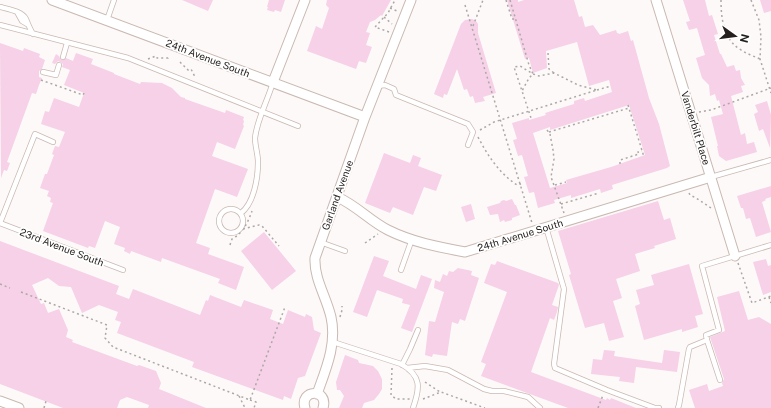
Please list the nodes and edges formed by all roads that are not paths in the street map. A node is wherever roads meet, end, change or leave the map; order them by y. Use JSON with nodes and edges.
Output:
{"nodes":[{"id":1,"x":52,"y":0,"type":"edge"},
{"id":2,"x":114,"y":0,"type":"edge"},
{"id":3,"x":305,"y":0,"type":"edge"},
{"id":4,"x":411,"y":0,"type":"edge"},
{"id":5,"x":656,"y":0,"type":"edge"},
{"id":6,"x":0,"y":7,"type":"edge"},
{"id":7,"x":107,"y":20,"type":"junction"},
{"id":8,"x":0,"y":25,"type":"edge"},
{"id":9,"x":33,"y":34,"type":"junction"},
{"id":10,"x":67,"y":43,"type":"junction"},
{"id":11,"x":63,"y":57,"type":"dead end"},
{"id":12,"x":59,"y":66,"type":"dead end"},
{"id":13,"x":43,"y":72,"type":"dead end"},
{"id":14,"x":273,"y":82,"type":"junction"},
{"id":15,"x":377,"y":86,"type":"junction"},
{"id":16,"x":263,"y":112,"type":"junction"},
{"id":17,"x":365,"y":117,"type":"junction"},
{"id":18,"x":298,"y":126,"type":"dead end"},
{"id":19,"x":53,"y":142,"type":"dead end"},
{"id":20,"x":468,"y":145,"type":"dead end"},
{"id":21,"x":771,"y":160,"type":"edge"},
{"id":22,"x":711,"y":177,"type":"junction"},
{"id":23,"x":336,"y":198,"type":"junction"},
{"id":24,"x":241,"y":213,"type":"junction"},
{"id":25,"x":0,"y":223,"type":"edge"},
{"id":26,"x":546,"y":227,"type":"junction"},
{"id":27,"x":412,"y":240,"type":"junction"},
{"id":28,"x":320,"y":242,"type":"junction"},
{"id":29,"x":771,"y":245,"type":"edge"},
{"id":30,"x":345,"y":251,"type":"dead end"},
{"id":31,"x":735,"y":256,"type":"junction"},
{"id":32,"x":123,"y":270,"type":"dead end"},
{"id":33,"x":401,"y":270,"type":"dead end"},
{"id":34,"x":418,"y":330,"type":"dead end"},
{"id":35,"x":707,"y":340,"type":"junction"},
{"id":36,"x":333,"y":342,"type":"junction"},
{"id":37,"x":402,"y":365,"type":"junction"},
{"id":38,"x":407,"y":368,"type":"junction"},
{"id":39,"x":720,"y":380,"type":"dead end"},
{"id":40,"x":317,"y":394,"type":"junction"},
{"id":41,"x":0,"y":401,"type":"edge"},
{"id":42,"x":19,"y":408,"type":"edge"},
{"id":43,"x":305,"y":408,"type":"edge"},
{"id":44,"x":323,"y":408,"type":"edge"},
{"id":45,"x":413,"y":408,"type":"edge"},
{"id":46,"x":540,"y":408,"type":"edge"},
{"id":47,"x":659,"y":408,"type":"edge"},
{"id":48,"x":678,"y":408,"type":"edge"}],
"edges":[{"from":1,"to":7,"type":"street","name":"24th Avenue South"},
{"from":2,"to":7,"type":"lane"},
{"from":3,"to":14,"type":"street"},
{"from":4,"to":15,"type":"street","name":"Garland Avenue"},
{"from":5,"to":22,"type":"street","name":"Vanderbilt Place"},
{"from":6,"to":9,"type":"lane"},
{"from":7,"to":14,"type":"street","name":"24th Avenue South"},
{"from":8,"to":9,"type":"lane"},
{"from":9,"to":10,"type":"lane"},
{"from":10,"to":11,"type":"lane"},
{"from":10,"to":16,"type":"lane"},
{"from":12,"to":13,"type":"lane"},
{"from":14,"to":16,"type":"lane"},
{"from":14,"to":17,"type":"street","name":"24th Avenue South"},
{"from":15,"to":17,"type":"street","name":"Garland Avenue"},
{"from":15,"to":20,"type":"lane"},
{"from":16,"to":18,"type":"lane"},
{"from":16,"to":24,"type":"lane"},
{"from":17,"to":23,"type":"street","name":"Garland Avenue"},
{"from":19,"to":25,"type":"lane"},
{"from":21,"to":22,"type":"lane"},
{"from":22,"to":26,"type":"street","name":"24th Avenue South"},
{"from":22,"to":31,"type":"street","name":"Vanderbilt Place"},
{"from":23,"to":27,"type":"street","name":"24th Avenue South"},
{"from":23,"to":28,"type":"street","name":"Garland Avenue"},
{"from":24,"to":24,"type":"lane"},
{"from":25,"to":32,"type":"lane","name":"23rd Avenue South"},
{"from":26,"to":27,"type":"street","name":"24th Avenue South"},
{"from":26,"to":47,"type":"lane"},
{"from":27,"to":33,"type":"lane"},
{"from":28,"to":30,"type":"lane"},
{"from":28,"to":36,"type":"street","name":"Garland Avenue"},
{"from":29,"to":31,"type":"lane"},
{"from":31,"to":35,"type":"lane"},
{"from":34,"to":37,"type":"lane"},
{"from":35,"to":39,"type":"lane"},
{"from":35,"to":48,"type":"lane"},
{"from":36,"to":37,"type":"lane"},
{"from":36,"to":40,"type":"street","name":"Garland Avenue"},
{"from":37,"to":38,"type":"lane"},
{"from":38,"to":45,"type":"lane"},
{"from":38,"to":46,"type":"lane"},
{"from":40,"to":43,"type":"street"},
{"from":40,"to":44,"type":"street"},
{"from":41,"to":42,"type":"street"}]}
